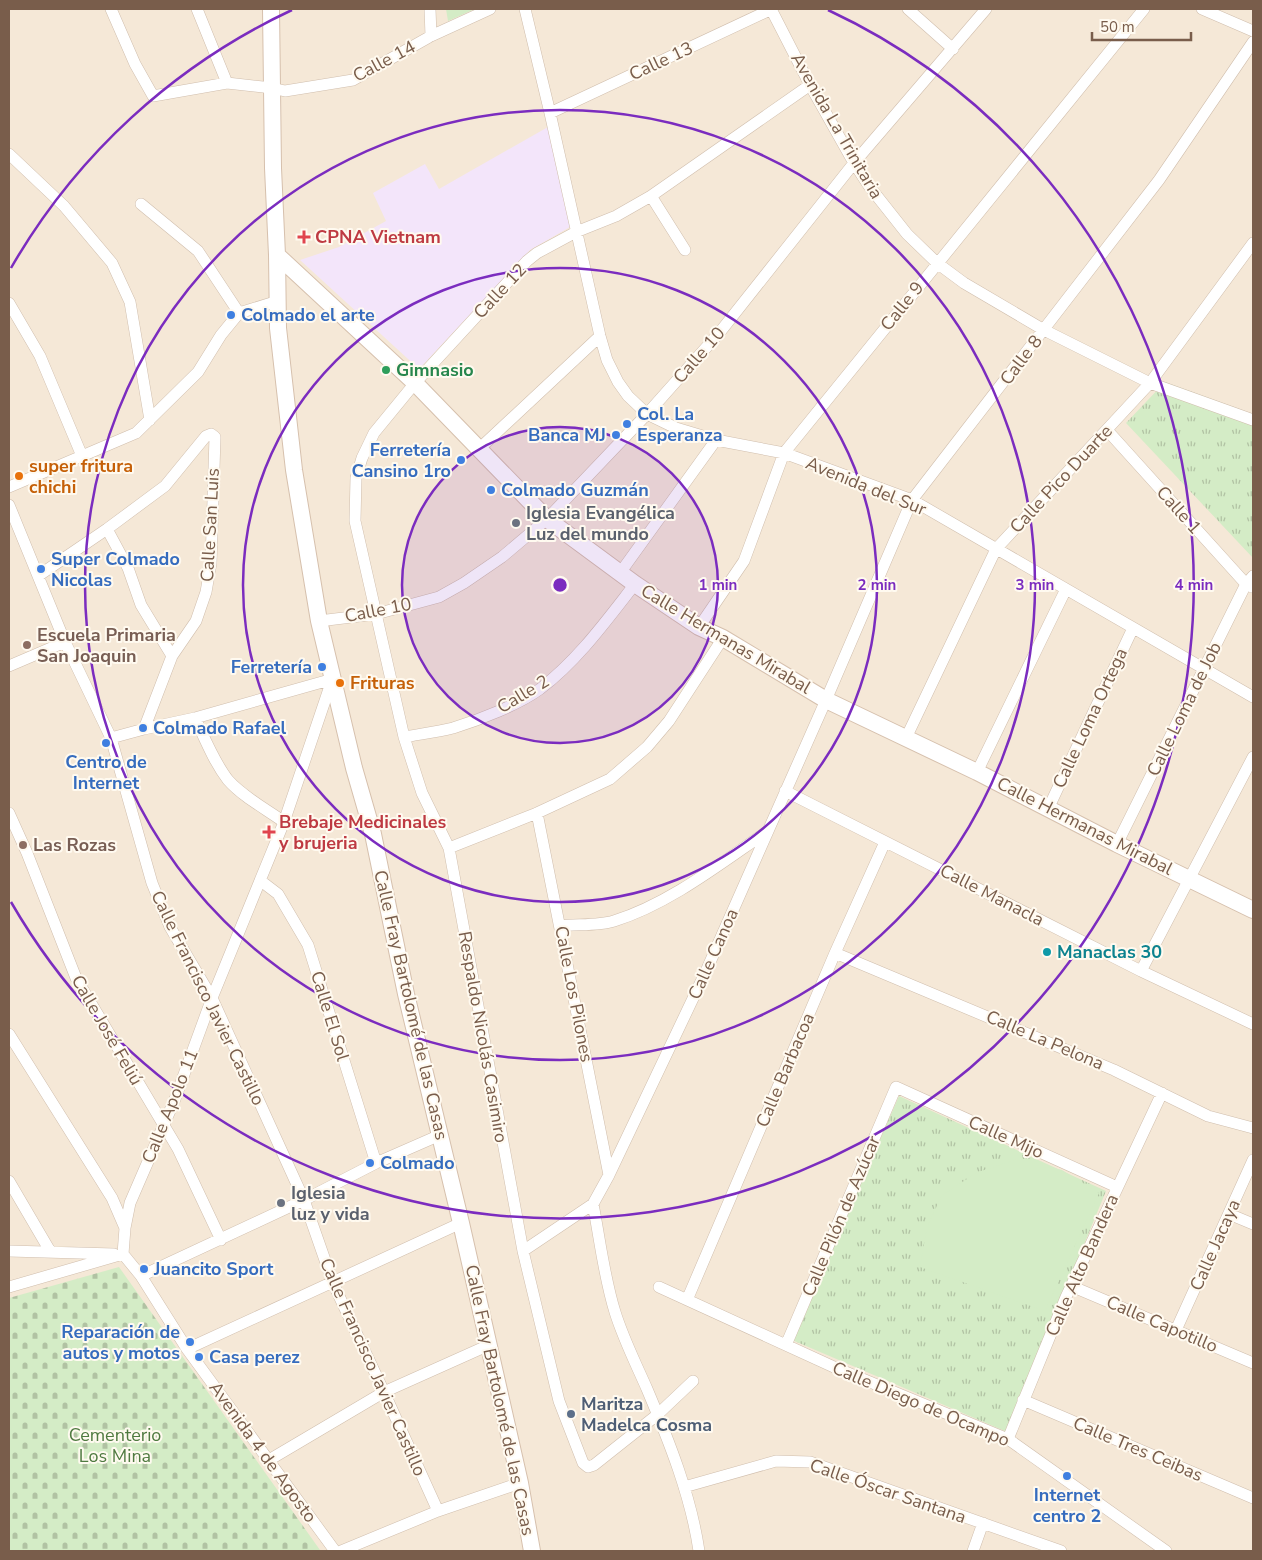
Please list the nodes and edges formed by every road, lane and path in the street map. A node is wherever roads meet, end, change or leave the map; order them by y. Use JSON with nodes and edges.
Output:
{"nodes":[{"id":1,"x":111,"y":9,"type":"edge"},
{"id":2,"x":197,"y":9,"type":"edge"},
{"id":3,"x":270,"y":9,"type":"edge"},
{"id":4,"x":430,"y":9,"type":"edge"},
{"id":5,"x":490,"y":9,"type":"edge"},
{"id":6,"x":525,"y":9,"type":"edge"},
{"id":7,"x":772,"y":9,"type":"edge"},
{"id":8,"x":908,"y":9,"type":"edge"},
{"id":9,"x":986,"y":9,"type":"edge"},
{"id":10,"x":1144,"y":9,"type":"edge"},
{"id":11,"x":1202,"y":9,"type":"edge"},
{"id":12,"x":1253,"y":31,"type":"edge"},
{"id":13,"x":431,"y":36,"type":"junction"},
{"id":14,"x":1253,"y":42,"type":"edge"},
{"id":15,"x":953,"y":49,"type":"junction"},
{"id":16,"x":227,"y":83,"type":"junction"},
{"id":17,"x":810,"y":85,"type":"junction"},
{"id":18,"x":272,"y":88,"type":"junction"},
{"id":19,"x":550,"y":114,"type":"junction"},
{"id":20,"x":9,"y":154,"type":"edge"},
{"id":21,"x":854,"y":163,"type":"junction"},
{"id":22,"x":651,"y":196,"type":"junction"},
{"id":23,"x":141,"y":204,"type":"dead end"},
{"id":24,"x":576,"y":232,"type":"junction"},
{"id":25,"x":1253,"y":243,"type":"edge"},
{"id":26,"x":685,"y":250,"type":"dead end"},
{"id":27,"x":277,"y":256,"type":"junction"},
{"id":28,"x":937,"y":263,"type":"junction"},
{"id":29,"x":278,"y":301,"type":"junction"},
{"id":30,"x":9,"y":303,"type":"edge"},
{"id":31,"x":239,"y":313,"type":"junction"},
{"id":32,"x":1044,"y":330,"type":"junction"},
{"id":33,"x":600,"y":336,"type":"junction"},
{"id":34,"x":1150,"y":382,"type":"junction"},
{"id":35,"x":416,"y":383,"type":"junction"},
{"id":36,"x":647,"y":414,"type":"junction"},
{"id":37,"x":1251,"y":416,"type":"edge"},
{"id":38,"x":150,"y":420,"type":"junction"},
{"id":39,"x":1107,"y":430,"type":"junction"},
{"id":40,"x":716,"y":440,"type":"junction"},
{"id":41,"x":479,"y":449,"type":"junction"},
{"id":42,"x":784,"y":454,"type":"junction"},
{"id":43,"x":82,"y":456,"type":"junction"},
{"id":44,"x":9,"y":487,"type":"edge"},
{"id":45,"x":912,"y":500,"type":"junction"},
{"id":46,"x":9,"y":505,"type":"edge"},
{"id":47,"x":547,"y":519,"type":"junction"},
{"id":48,"x":107,"y":529,"type":"junction"},
{"id":49,"x":996,"y":549,"type":"junction"},
{"id":50,"x":620,"y":574,"type":"junction"},
{"id":51,"x":38,"y":576,"type":"junction"},
{"id":52,"x":1251,"y":582,"type":"edge"},
{"id":53,"x":635,"y":584,"type":"junction"},
{"id":54,"x":1066,"y":589,"type":"junction"},
{"id":55,"x":376,"y":614,"type":"junction"},
{"id":56,"x":319,"y":621,"type":"junction"},
{"id":57,"x":698,"y":626,"type":"junction"},
{"id":58,"x":1133,"y":628,"type":"junction"},
{"id":59,"x":723,"y":638,"type":"junction"},
{"id":60,"x":66,"y":642,"type":"junction"},
{"id":61,"x":172,"y":656,"type":"junction"},
{"id":62,"x":9,"y":666,"type":"edge"},
{"id":63,"x":1203,"y":670,"type":"junction"},
{"id":64,"x":333,"y":679,"type":"junction"},
{"id":65,"x":1253,"y":697,"type":"edge"},
{"id":66,"x":826,"y":700,"type":"junction"},
{"id":67,"x":195,"y":718,"type":"junction"},
{"id":68,"x":144,"y":729,"type":"junction"},
{"id":69,"x":404,"y":737,"type":"junction"},
{"id":70,"x":111,"y":738,"type":"junction"},
{"id":71,"x":906,"y":738,"type":"junction"},
{"id":72,"x":1253,"y":757,"type":"edge"},
{"id":73,"x":978,"y":772,"type":"junction"},
{"id":74,"x":785,"y":791,"type":"junction"},
{"id":75,"x":1048,"y":809,"type":"junction"},
{"id":76,"x":9,"y":813,"type":"edge"},
{"id":77,"x":537,"y":814,"type":"junction"},
{"id":78,"x":284,"y":822,"type":"junction"},
{"id":79,"x":768,"y":830,"type":"junction"},
{"id":80,"x":886,"y":842,"type":"junction"},
{"id":81,"x":1117,"y":844,"type":"junction"},
{"id":82,"x":449,"y":848,"type":"junction"},
{"id":83,"x":1189,"y":879,"type":"junction"},
{"id":84,"x":261,"y":881,"type":"junction"},
{"id":85,"x":1253,"y":910,"type":"edge"},
{"id":86,"x":560,"y":926,"type":"junction"},
{"id":87,"x":836,"y":953,"type":"junction"},
{"id":88,"x":1141,"y":971,"type":"junction"},
{"id":89,"x":212,"y":998,"type":"junction"},
{"id":90,"x":1253,"y":1024,"type":"edge"},
{"id":91,"x":9,"y":1034,"type":"edge"},
{"id":92,"x":896,"y":1087,"type":"joint"},
{"id":93,"x":1162,"y":1093,"type":"junction"},
{"id":94,"x":163,"y":1128,"type":"junction"},
{"id":95,"x":1253,"y":1128,"type":"edge"},
{"id":96,"x":440,"y":1135,"type":"junction"},
{"id":97,"x":1253,"y":1160,"type":"edge"},
{"id":98,"x":376,"y":1163,"type":"junction"},
{"id":99,"x":609,"y":1175,"type":"junction"},
{"id":100,"x":9,"y":1181,"type":"edge"},
{"id":101,"x":1117,"y":1187,"type":"junction"},
{"id":102,"x":304,"y":1200,"type":"junction"},
{"id":103,"x":593,"y":1204,"type":"junction"},
{"id":104,"x":1229,"y":1214,"type":"junction"},
{"id":105,"x":462,"y":1222,"type":"junction"},
{"id":106,"x":1253,"y":1224,"type":"edge"},
{"id":107,"x":125,"y":1228,"type":"junction"},
{"id":108,"x":221,"y":1240,"type":"junction"},
{"id":109,"x":9,"y":1251,"type":"edge"},
{"id":110,"x":50,"y":1251,"type":"junction"},
{"id":111,"x":523,"y":1251,"type":"junction"},
{"id":112,"x":123,"y":1254,"type":"junction"},
{"id":113,"x":141,"y":1276,"type":"junction"},
{"id":114,"x":332,"y":1283,"type":"junction"},
{"id":115,"x":1071,"y":1286,"type":"junction"},
{"id":116,"x":9,"y":1287,"type":"edge"},
{"id":117,"x":659,"y":1288,"type":"dead end"},
{"id":118,"x":687,"y":1300,"type":"junction"},
{"id":119,"x":1176,"y":1330,"type":"junction"},
{"id":120,"x":489,"y":1345,"type":"junction"},
{"id":121,"x":786,"y":1345,"type":"junction"},
{"id":122,"x":187,"y":1349,"type":"junction"},
{"id":123,"x":1253,"y":1363,"type":"edge"},
{"id":124,"x":693,"y":1381,"type":"dead end"},
{"id":125,"x":384,"y":1392,"type":"junction"},
{"id":126,"x":1023,"y":1400,"type":"junction"},
{"id":127,"x":658,"y":1414,"type":"junction"},
{"id":128,"x":1008,"y":1439,"type":"junction"},
{"id":129,"x":269,"y":1460,"type":"junction"},
{"id":130,"x":520,"y":1483,"type":"junction"},
{"id":131,"x":684,"y":1487,"type":"junction"},
{"id":132,"x":1253,"y":1498,"type":"edge"},
{"id":133,"x":438,"y":1511,"type":"junction"},
{"id":134,"x":983,"y":1523,"type":"junction"},
{"id":135,"x":335,"y":1551,"type":"edge"},
{"id":136,"x":341,"y":1551,"type":"edge"},
{"id":137,"x":532,"y":1551,"type":"edge"},
{"id":138,"x":700,"y":1551,"type":"edge"},
{"id":139,"x":972,"y":1551,"type":"edge"},
{"id":140,"x":1061,"y":1551,"type":"edge"},
{"id":141,"x":1166,"y":1551,"type":"edge"}],
"edges":[{"from":1,"to":16,"type":"street","name":"Calle 14"},
{"from":2,"to":16,"type":"street"},
{"from":3,"to":18,"type":"main road","name":"Calle Fray Bartolomé de las Casas"},
{"from":4,"to":13,"type":"street"},
{"from":5,"to":13,"type":"street","name":"Calle 14"},
{"from":6,"to":19,"type":"street","name":"Avenida del Sur"},
{"from":7,"to":17,"type":"street","name":"Avenida La Trinitaria"},
{"from":7,"to":19,"type":"street","name":"Calle 13"},
{"from":8,"to":15,"type":"street"},
{"from":9,"to":15,"type":"street","name":"Calle 10"},
{"from":10,"to":28,"type":"street","name":"Calle 9"},
{"from":11,"to":12,"type":"street"},
{"from":13,"to":18,"type":"street","name":"Calle 14"},
{"from":14,"to":32,"type":"street","name":"Calle 8"},
{"from":15,"to":21,"type":"street","name":"Calle 10"},
{"from":16,"to":18,"type":"street","name":"Calle 14"},
{"from":17,"to":21,"type":"street","name":"Avenida La Trinitaria"},
{"from":17,"to":22,"type":"street","name":"Calle 12"},
{"from":18,"to":27,"type":"main road","name":"Calle Fray Bartolomé de las Casas"},
{"from":19,"to":24,"type":"street","name":"Avenida del Sur"},
{"from":20,"to":38,"type":"street"},
{"from":21,"to":28,"type":"street","name":"Avenida La Trinitaria"},
{"from":21,"to":36,"type":"street","name":"Calle 10"},
{"from":22,"to":24,"type":"street","name":"Calle 12"},
{"from":22,"to":26,"type":"street"},
{"from":23,"to":31,"type":"street"},
{"from":24,"to":33,"type":"street","name":"Avenida del Sur"},
{"from":24,"to":35,"type":"street","name":"Calle 12"},
{"from":25,"to":34,"type":"street","name":"Calle Pico Duarte"},
{"from":27,"to":29,"type":"main road","name":"Calle Fray Bartolomé de las Casas"},
{"from":27,"to":35,"type":"main road","name":"Calle Hermanas Mirabal"},
{"from":28,"to":32,"type":"street","name":"Avenida La Trinitaria"},
{"from":28,"to":42,"type":"street","name":"Calle 9"},
{"from":29,"to":31,"type":"street"},
{"from":29,"to":56,"type":"main road","name":"Calle Fray Bartolomé de las Casas"},
{"from":30,"to":43,"type":"street"},
{"from":31,"to":38,"type":"street"},
{"from":32,"to":34,"type":"street","name":"Avenida La Trinitaria"},
{"from":32,"to":45,"type":"street","name":"Calle 8"},
{"from":33,"to":36,"type":"street","name":"Avenida del Sur"},
{"from":33,"to":41,"type":"street"},
{"from":34,"to":37,"type":"street","name":"Avenida La Trinitaria"},
{"from":34,"to":39,"type":"street","name":"Calle Pico Duarte"},
{"from":35,"to":41,"type":"main road","name":"Calle Hermanas Mirabal"},
{"from":35,"to":55,"type":"street","name":"Calle 12"},
{"from":36,"to":40,"type":"street","name":"Avenida del Sur"},
{"from":36,"to":47,"type":"street","name":"Calle 10"},
{"from":38,"to":43,"type":"street"},
{"from":39,"to":49,"type":"street","name":"Calle Pico Duarte"},
{"from":39,"to":52,"type":"street","name":"Calle 1"},
{"from":40,"to":42,"type":"street","name":"Avenida del Sur"},
{"from":40,"to":50,"type":"street"},
{"from":41,"to":47,"type":"main road","name":"Calle Hermanas Mirabal"},
{"from":42,"to":45,"type":"street","name":"Avenida del Sur"},
{"from":42,"to":57,"type":"street","name":"Calle 9"},
{"from":43,"to":44,"type":"street"},
{"from":45,"to":49,"type":"street","name":"Avenida del Sur"},
{"from":45,"to":66,"type":"street","name":"Calle 8"},
{"from":46,"to":51,"type":"street","name":"Calle Francisco Javier Castillo"},
{"from":47,"to":50,"type":"main road","name":"Calle Hermanas Mirabal"},
{"from":47,"to":55,"type":"street","name":"Calle 10"},
{"from":48,"to":51,"type":"street"},
{"from":48,"to":61,"type":"street"},
{"from":48,"to":61,"type":"street","name":"Calle San Luis"},
{"from":49,"to":54,"type":"street","name":"Avenida del Sur"},
{"from":49,"to":71,"type":"street","name":"Calle Pico Duarte"},
{"from":50,"to":53,"type":"main road","name":"Calle Hermanas Mirabal"},
{"from":51,"to":60,"type":"street","name":"Calle Francisco Javier Castillo"},
{"from":52,"to":63,"type":"street","name":"Calle Loma de Job"},
{"from":53,"to":57,"type":"main road","name":"Calle Hermanas Mirabal"},
{"from":53,"to":69,"type":"street","name":"Calle 2"},
{"from":54,"to":58,"type":"street","name":"Avenida del Sur"},
{"from":54,"to":73,"type":"street"},
{"from":55,"to":56,"type":"street","name":"Calle 10"},
{"from":55,"to":69,"type":"street","name":"Respaldo Nicolás Casimiro"},
{"from":56,"to":64,"type":"main road","name":"Calle Fray Bartolomé de las Casas"},
{"from":57,"to":59,"type":"main road","name":"Calle Hermanas Mirabal"},
{"from":58,"to":63,"type":"street","name":"Avenida del Sur"},
{"from":58,"to":75,"type":"street","name":"Calle Loma Ortega"},
{"from":59,"to":66,"type":"main road","name":"Calle Hermanas Mirabal"},
{"from":59,"to":77,"type":"street"},
{"from":60,"to":62,"type":"street"},
{"from":60,"to":70,"type":"street","name":"Calle Francisco Javier Castillo"},
{"from":61,"to":68,"type":"street","name":"Calle San Luis"},
{"from":63,"to":65,"type":"street","name":"Avenida del Sur"},
{"from":63,"to":81,"type":"street","name":"Calle Loma de Job"},
{"from":64,"to":67,"type":"street"},
{"from":64,"to":78,"type":"street","name":"Calle Apolo 11"},
{"from":64,"to":96,"type":"main road","name":"Calle Fray Bartolomé de las Casas"},
{"from":66,"to":71,"type":"main road","name":"Calle Hermanas Mirabal"},
{"from":66,"to":74,"type":"street","name":"Calle Canoa"},
{"from":67,"to":68,"type":"street"},
{"from":67,"to":78,"type":"street"},
{"from":68,"to":70,"type":"street"},
{"from":69,"to":82,"type":"street","name":"Respaldo Nicolás Casimiro"},
{"from":70,"to":89,"type":"street","name":"Calle Francisco Javier Castillo"},
{"from":71,"to":73,"type":"main road","name":"Calle Hermanas Mirabal"},
{"from":72,"to":83,"type":"street"},
{"from":73,"to":75,"type":"main road","name":"Calle Hermanas Mirabal"},
{"from":74,"to":79,"type":"street","name":"Calle Canoa"},
{"from":74,"to":80,"type":"street","name":"Calle Manacla"},
{"from":75,"to":81,"type":"main road","name":"Calle Hermanas Mirabal"},
{"from":76,"to":94,"type":"street","name":"Calle José Feliú"},
{"from":77,"to":82,"type":"street"},
{"from":77,"to":86,"type":"street","name":"Calle Los Pilones"},
{"from":78,"to":84,"type":"street","name":"Calle Apolo 11"},
{"from":79,"to":86,"type":"street"},
{"from":79,"to":99,"type":"street","name":"Calle Canoa"},
{"from":80,"to":87,"type":"street","name":"Calle Barbacoa"},
{"from":80,"to":88,"type":"street","name":"Calle Manacla"},
{"from":81,"to":83,"type":"main road","name":"Calle Hermanas Mirabal"},
{"from":82,"to":111,"type":"street","name":"Respaldo Nicolás Casimiro"},
{"from":83,"to":85,"type":"main road","name":"Calle Hermanas Mirabal"},
{"from":83,"to":88,"type":"street"},
{"from":84,"to":89,"type":"street","name":"Calle Apolo 11"},
{"from":84,"to":98,"type":"street","name":"Calle El Sol"},
{"from":86,"to":99,"type":"street","name":"Calle Los Pilones"},
{"from":87,"to":93,"type":"street","name":"Calle La Pelona"},
{"from":87,"to":118,"type":"street","name":"Calle Barbacoa"},
{"from":88,"to":90,"type":"street","name":"Calle Manacla"},
{"from":89,"to":94,"type":"street","name":"Calle Apolo 11"},
{"from":89,"to":102,"type":"street","name":"Calle Francisco Javier Castillo"},
{"from":91,"to":107,"type":"street"},
{"from":92,"to":101,"type":"street","name":"Calle Mijo"},
{"from":92,"to":121,"type":"street","name":"Calle Pilón de Azúcar"},
{"from":93,"to":95,"type":"street","name":"Calle La Pelona"},
{"from":93,"to":101,"type":"street","name":"Calle Alto Bandera"},
{"from":94,"to":107,"type":"street","name":"Calle Apolo 11"},
{"from":94,"to":108,"type":"street","name":"Calle José Feliú"},
{"from":96,"to":98,"type":"street"},
{"from":96,"to":105,"type":"main road","name":"Calle Fray Bartolomé de las Casas"},
{"from":97,"to":104,"type":"street","name":"Calle Jacaya"},
{"from":98,"to":102,"type":"street"},
{"from":99,"to":103,"type":"street","name":"Calle Canoa"},
{"from":100,"to":110,"type":"street"},
{"from":101,"to":115,"type":"street","name":"Calle Alto Bandera"},
{"from":102,"to":108,"type":"street"},
{"from":102,"to":114,"type":"street","name":"Calle Francisco Javier Castillo"},
{"from":103,"to":111,"type":"street"},
{"from":103,"to":127,"type":"street"},
{"from":104,"to":106,"type":"street"},
{"from":104,"to":119,"type":"street","name":"Calle Jacaya"},
{"from":105,"to":114,"type":"street"},
{"from":105,"to":120,"type":"main road","name":"Calle Fray Bartolomé de las Casas"},
{"from":107,"to":112,"type":"street","name":"Calle Apolo 11"},
{"from":108,"to":113,"type":"street"},
{"from":109,"to":110,"type":"street"},
{"from":110,"to":112,"type":"street"},
{"from":111,"to":127,"type":"street","name":"Respaldo Nicolás Casimiro"},
{"from":112,"to":113,"type":"street","name":"Avenida 4 de Agosto"},
{"from":112,"to":116,"type":"street"},
{"from":113,"to":122,"type":"street","name":"Avenida 4 de Agosto"},
{"from":114,"to":122,"type":"street"},
{"from":114,"to":125,"type":"street","name":"Calle Francisco Javier Castillo"},
{"from":115,"to":119,"type":"street","name":"Calle Capotillo"},
{"from":115,"to":126,"type":"street","name":"Calle Alto Bandera"},
{"from":117,"to":118,"type":"street","name":"Calle Diego de Ocampo"},
{"from":118,"to":121,"type":"street","name":"Calle Diego de Ocampo"},
{"from":119,"to":123,"type":"street","name":"Calle Capotillo"},
{"from":120,"to":125,"type":"street"},
{"from":120,"to":130,"type":"main road","name":"Calle Fray Bartolomé de las Casas"},
{"from":121,"to":128,"type":"street","name":"Calle Diego de Ocampo"},
{"from":122,"to":129,"type":"street","name":"Avenida 4 de Agosto"},
{"from":124,"to":127,"type":"street"},
{"from":125,"to":129,"type":"street"},
{"from":125,"to":133,"type":"street","name":"Calle Francisco Javier Castillo"},
{"from":126,"to":128,"type":"street","name":"Calle Alto Bandera"},
{"from":126,"to":132,"type":"street","name":"Calle Tres Ceibas"},
{"from":127,"to":131,"type":"street"},
{"from":128,"to":141,"type":"street","name":"Calle Diego de Ocampo"},
{"from":129,"to":135,"type":"street","name":"Avenida 4 de Agosto"},
{"from":130,"to":133,"type":"street"},
{"from":130,"to":137,"type":"main road","name":"Calle Fray Bartolomé de las Casas"},
{"from":131,"to":134,"type":"street","name":"Calle Óscar Santana"},
{"from":131,"to":138,"type":"street"},
{"from":133,"to":136,"type":"street"},
{"from":134,"to":139,"type":"street"},
{"from":134,"to":140,"type":"street","name":"Calle Óscar Santana"}]}
